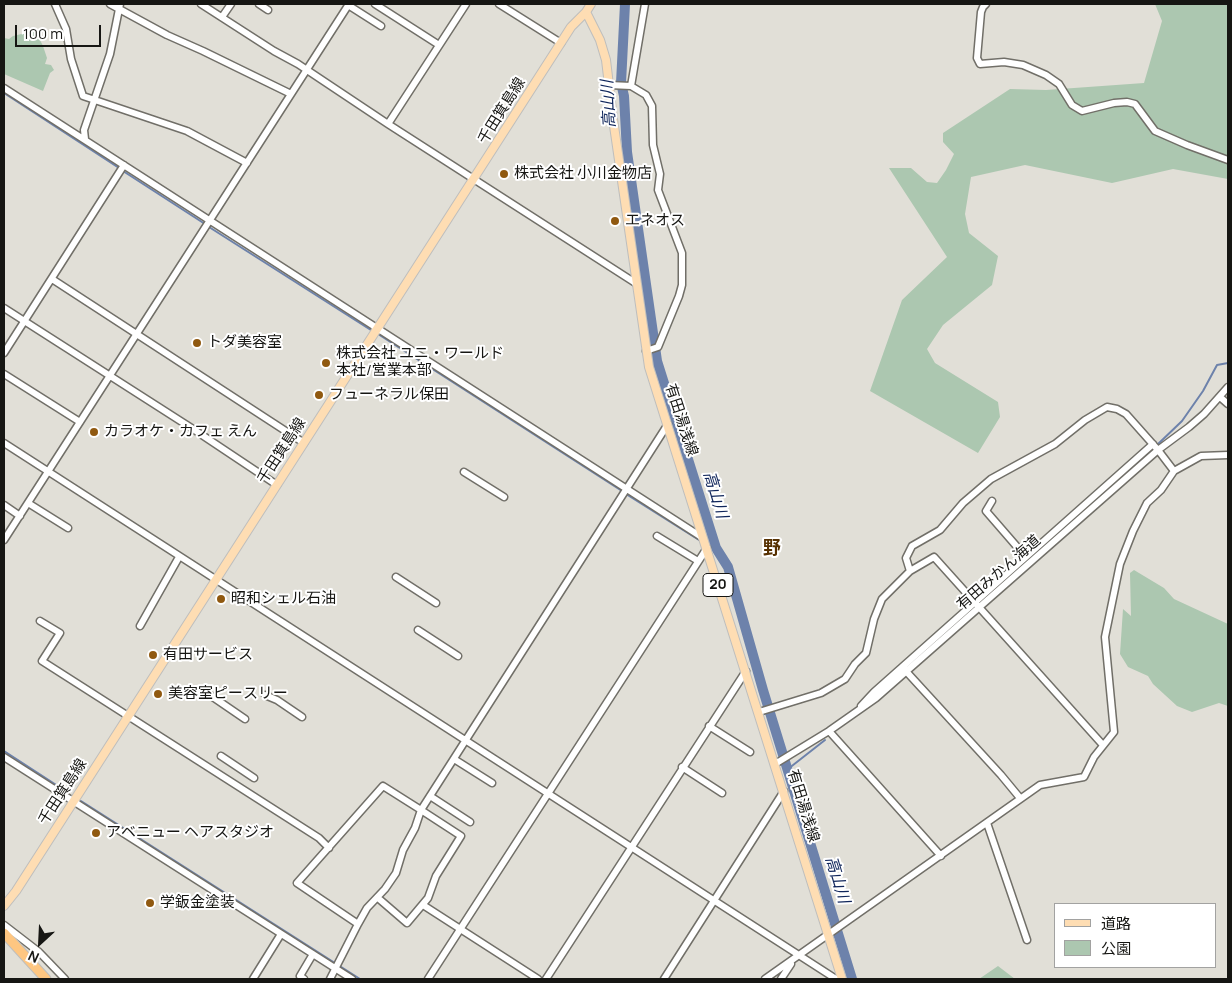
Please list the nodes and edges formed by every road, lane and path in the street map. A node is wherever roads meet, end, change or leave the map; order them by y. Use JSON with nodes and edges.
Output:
{"nodes":[{"id":1,"x":55,"y":4,"type":"edge"},
{"id":2,"x":110,"y":4,"type":"edge"},
{"id":3,"x":201,"y":4,"type":"edge"},
{"id":4,"x":231,"y":4,"type":"edge"},
{"id":5,"x":259,"y":4,"type":"edge"},
{"id":6,"x":348,"y":4,"type":"edge"},
{"id":7,"x":375,"y":4,"type":"edge"},
{"id":8,"x":466,"y":4,"type":"edge"},
{"id":9,"x":499,"y":4,"type":"edge"},
{"id":10,"x":590,"y":4,"type":"edge"},
{"id":11,"x":644,"y":4,"type":"edge"},
{"id":12,"x":986,"y":4,"type":"edge"},
{"id":13,"x":119,"y":6,"type":"edge"},
{"id":14,"x":268,"y":10,"type":"dead end"},
{"id":15,"x":586,"y":12,"type":"junction"},
{"id":16,"x":222,"y":17,"type":"junction"},
{"id":17,"x":381,"y":26,"type":"dead end"},
{"id":18,"x":561,"y":43,"type":"junction"},
{"id":19,"x":439,"y":45,"type":"junction"},
{"id":20,"x":306,"y":70,"type":"junction"},
{"id":21,"x":609,"y":85,"type":"junction"},
{"id":22,"x":626,"y":86,"type":"junction"},
{"id":23,"x":4,"y":88,"type":"edge"},
{"id":24,"x":291,"y":94,"type":"junction"},
{"id":25,"x":95,"y":100,"type":"junction"},
{"id":26,"x":388,"y":124,"type":"junction"},
{"id":27,"x":85,"y":139,"type":"junction"},
{"id":28,"x":1228,"y":160,"type":"edge"},
{"id":29,"x":247,"y":163,"type":"junction"},
{"id":30,"x":124,"y":165,"type":"junction"},
{"id":31,"x":474,"y":180,"type":"junction"},
{"id":32,"x":209,"y":220,"type":"junction"},
{"id":33,"x":52,"y":280,"type":"junction"},
{"id":34,"x":637,"y":284,"type":"junction"},
{"id":35,"x":4,"y":308,"type":"edge"},
{"id":36,"x":24,"y":321,"type":"junction"},
{"id":37,"x":375,"y":332,"type":"junction"},
{"id":38,"x":136,"y":334,"type":"junction"},
{"id":39,"x":646,"y":351,"type":"junction"},
{"id":40,"x":4,"y":353,"type":"edge"},
{"id":41,"x":4,"y":374,"type":"edge"},
{"id":42,"x":110,"y":376,"type":"junction"},
{"id":43,"x":1228,"y":387,"type":"edge"},
{"id":44,"x":1220,"y":397,"type":"junction"},
{"id":45,"x":1228,"y":404,"type":"edge"},
{"id":46,"x":80,"y":422,"type":"junction"},
{"id":47,"x":668,"y":424,"type":"junction"},
{"id":48,"x":4,"y":443,"type":"edge"},
{"id":49,"x":304,"y":443,"type":"junction"},
{"id":50,"x":1153,"y":444,"type":"junction"},
{"id":51,"x":1158,"y":450,"type":"junction"},
{"id":52,"x":1228,"y":455,"type":"edge"},
{"id":53,"x":1174,"y":471,"type":"junction"},
{"id":54,"x":48,"y":472,"type":"junction"},
{"id":55,"x":464,"y":472,"type":"dead end"},
{"id":56,"x":277,"y":485,"type":"junction"},
{"id":57,"x":627,"y":489,"type":"junction"},
{"id":58,"x":504,"y":497,"type":"dead end"},
{"id":59,"x":992,"y":501,"type":"dead end"},
{"id":60,"x":28,"y":503,"type":"junction"},
{"id":61,"x":4,"y":505,"type":"edge"},
{"id":62,"x":20,"y":516,"type":"junction"},
{"id":63,"x":68,"y":528,"type":"dead end"},
{"id":64,"x":657,"y":536,"type":"dead end"},
{"id":65,"x":704,"y":538,"type":"junction"},
{"id":66,"x":4,"y":540,"type":"edge"},
{"id":67,"x":707,"y":548,"type":"junction"},
{"id":68,"x":1025,"y":556,"type":"junction"},
{"id":69,"x":180,"y":557,"type":"junction"},
{"id":70,"x":698,"y":562,"type":"junction"},
{"id":71,"x":910,"y":571,"type":"junction"},
{"id":72,"x":396,"y":578,"type":"dead end"},
{"id":73,"x":215,"y":580,"type":"junction"},
{"id":74,"x":436,"y":603,"type":"dead end"},
{"id":75,"x":977,"y":604,"type":"junction"},
{"id":76,"x":40,"y":621,"type":"dead end"},
{"id":77,"x":140,"y":626,"type":"dead end"},
{"id":78,"x":418,"y":630,"type":"dead end"},
{"id":79,"x":458,"y":656,"type":"dead end"},
{"id":80,"x":904,"y":669,"type":"junction"},
{"id":81,"x":746,"y":671,"type":"junction"},
{"id":82,"x":207,"y":693,"type":"dead end"},
{"id":83,"x":265,"y":695,"type":"dead end"},
{"id":84,"x":759,"y":712,"type":"junction"},
{"id":85,"x":128,"y":716,"type":"junction"},
{"id":86,"x":302,"y":717,"type":"dead end"},
{"id":87,"x":244,"y":719,"type":"dead end"},
{"id":88,"x":709,"y":726,"type":"junction"},
{"id":89,"x":829,"y":732,"type":"junction"},
{"id":90,"x":465,"y":740,"type":"junction"},
{"id":91,"x":1102,"y":744,"type":"junction"},
{"id":92,"x":750,"y":752,"type":"dead end"},
{"id":93,"x":221,"y":756,"type":"dead end"},
{"id":94,"x":4,"y":757,"type":"edge"},
{"id":95,"x":454,"y":759,"type":"junction"},
{"id":96,"x":777,"y":763,"type":"junction"},
{"id":97,"x":682,"y":767,"type":"junction"},
{"id":98,"x":254,"y":778,"type":"dead end"},
{"id":99,"x":492,"y":783,"type":"dead end"},
{"id":100,"x":784,"y":792,"type":"junction"},
{"id":101,"x":722,"y":793,"type":"dead end"},
{"id":102,"x":548,"y":794,"type":"junction"},
{"id":103,"x":430,"y":796,"type":"junction"},
{"id":104,"x":1020,"y":798,"type":"junction"},
{"id":105,"x":73,"y":802,"type":"junction"},
{"id":106,"x":421,"y":810,"type":"junction"},
{"id":107,"x":470,"y":822,"type":"dead end"},
{"id":108,"x":987,"y":823,"type":"junction"},
{"id":109,"x":329,"y":848,"type":"junction"},
{"id":110,"x":631,"y":848,"type":"junction"},
{"id":111,"x":941,"y":856,"type":"junction"},
{"id":112,"x":378,"y":898,"type":"junction"},
{"id":113,"x":713,"y":901,"type":"junction"},
{"id":114,"x":423,"y":905,"type":"junction"},
{"id":115,"x":4,"y":906,"type":"edge"},
{"id":116,"x":358,"y":924,"type":"junction"},
{"id":117,"x":4,"y":925,"type":"edge"},
{"id":118,"x":461,"y":930,"type":"junction"},
{"id":119,"x":831,"y":932,"type":"junction"},
{"id":120,"x":4,"y":933,"type":"edge"},
{"id":121,"x":281,"y":934,"type":"junction"},
{"id":122,"x":1026,"y":940,"type":"dead end"},
{"id":123,"x":313,"y":954,"type":"junction"},
{"id":124,"x":796,"y":958,"type":"junction"},
{"id":125,"x":335,"y":969,"type":"junction"},
{"id":126,"x":46,"y":979,"type":"edge"},
{"id":127,"x":65,"y":979,"type":"edge"},
{"id":128,"x":253,"y":979,"type":"edge"},
{"id":129,"x":304,"y":979,"type":"edge"},
{"id":130,"x":330,"y":979,"type":"edge"},
{"id":131,"x":352,"y":979,"type":"edge"},
{"id":132,"x":428,"y":979,"type":"edge"},
{"id":133,"x":538,"y":979,"type":"edge"},
{"id":134,"x":546,"y":979,"type":"edge"},
{"id":135,"x":664,"y":979,"type":"edge"},
{"id":136,"x":765,"y":979,"type":"edge"},
{"id":137,"x":781,"y":979,"type":"edge"},
{"id":138,"x":836,"y":979,"type":"edge"},
{"id":139,"x":842,"y":979,"type":"edge"}],
"edges":[{"from":1,"to":25,"type":"street"},
{"from":2,"to":13,"type":"street"},
{"from":3,"to":16,"type":"street"},
{"from":4,"to":16,"type":"street"},
{"from":5,"to":14,"type":"street"},
{"from":6,"to":17,"type":"street"},
{"from":6,"to":20,"type":"street"},
{"from":7,"to":19,"type":"street"},
{"from":8,"to":19,"type":"street"},
{"from":9,"to":18,"type":"street"},
{"from":10,"to":15,"type":"main road"},
{"from":11,"to":22,"type":"street"},
{"from":12,"to":28,"type":"street"},
{"from":13,"to":24,"type":"street"},
{"from":13,"to":25,"type":"street"},
{"from":15,"to":18,"type":"main road","name":"千田箕島線"},
{"from":15,"to":21,"type":"main road","name":"有田湯浅線","number":"20"},
{"from":16,"to":20,"type":"street"},
{"from":18,"to":31,"type":"main road","name":"千田箕島線"},
{"from":19,"to":26,"type":"street"},
{"from":20,"to":24,"type":"street"},
{"from":20,"to":26,"type":"street"},
{"from":21,"to":22,"type":"street"},
{"from":21,"to":34,"type":"main road","name":"有田湯浅線","number":"20"},
{"from":22,"to":39,"type":"street"},
{"from":23,"to":27,"type":"street"},
{"from":24,"to":29,"type":"street"},
{"from":25,"to":27,"type":"street"},
{"from":25,"to":29,"type":"street"},
{"from":26,"to":31,"type":"street"},
{"from":27,"to":30,"type":"street"},
{"from":29,"to":32,"type":"street"},
{"from":30,"to":32,"type":"street"},
{"from":30,"to":33,"type":"street"},
{"from":31,"to":34,"type":"street"},
{"from":31,"to":37,"type":"main road","name":"千田箕島線"},
{"from":32,"to":37,"type":"street"},
{"from":32,"to":38,"type":"street"},
{"from":33,"to":36,"type":"street"},
{"from":33,"to":38,"type":"street"},
{"from":34,"to":39,"type":"main road","name":"有田湯浅線","number":"20"},
{"from":35,"to":36,"type":"street"},
{"from":36,"to":40,"type":"street"},
{"from":36,"to":42,"type":"street"},
{"from":37,"to":49,"type":"main road","name":"千田箕島線"},
{"from":37,"to":57,"type":"street"},
{"from":38,"to":42,"type":"street"},
{"from":38,"to":49,"type":"street"},
{"from":39,"to":47,"type":"main road","name":"有田湯浅線","number":"20"},
{"from":41,"to":46,"type":"street"},
{"from":42,"to":46,"type":"street"},
{"from":42,"to":56,"type":"street"},
{"from":43,"to":44,"type":"street","name":"有田みかん海道"},
{"from":44,"to":45,"type":"street"},
{"from":44,"to":51,"type":"street","name":"有田みかん海道"},
{"from":46,"to":54,"type":"street"},
{"from":47,"to":57,"type":"street"},
{"from":47,"to":65,"type":"main road","name":"有田湯浅線","number":"20"},
{"from":48,"to":54,"type":"street"},
{"from":49,"to":56,"type":"main road","name":"千田箕島線"},
{"from":50,"to":51,"type":"street"},
{"from":50,"to":68,"type":"street"},
{"from":50,"to":71,"type":"street"},
{"from":51,"to":53,"type":"street"},
{"from":51,"to":75,"type":"street","name":"有田みかん海道"},
{"from":52,"to":53,"type":"street"},
{"from":53,"to":91,"type":"street"},
{"from":54,"to":60,"type":"street"},
{"from":54,"to":69,"type":"street"},
{"from":55,"to":58,"type":"street"},
{"from":56,"to":73,"type":"main road","name":"千田箕島線"},
{"from":57,"to":65,"type":"street"},
{"from":57,"to":90,"type":"street"},
{"from":59,"to":68,"type":"street"},
{"from":60,"to":62,"type":"street"},
{"from":60,"to":63,"type":"street"},
{"from":61,"to":62,"type":"street"},
{"from":62,"to":66,"type":"street"},
{"from":64,"to":70,"type":"street"},
{"from":65,"to":67,"type":"main road","name":"有田湯浅線","number":"20"},
{"from":67,"to":70,"type":"street"},
{"from":67,"to":81,"type":"main road","name":"有田湯浅線","number":"20"},
{"from":68,"to":75,"type":"street"},
{"from":69,"to":73,"type":"street"},
{"from":69,"to":77,"type":"street"},
{"from":70,"to":102,"type":"street"},
{"from":71,"to":75,"type":"street"},
{"from":71,"to":84,"type":"street"},
{"from":72,"to":74,"type":"street"},
{"from":73,"to":85,"type":"main road","name":"千田箕島線"},
{"from":73,"to":90,"type":"street"},
{"from":75,"to":80,"type":"street","name":"有田みかん海道"},
{"from":75,"to":91,"type":"street"},
{"from":76,"to":85,"type":"street"},
{"from":78,"to":79,"type":"street"},
{"from":80,"to":89,"type":"street","name":"有田みかん海道"},
{"from":80,"to":104,"type":"street"},
{"from":81,"to":84,"type":"main road","name":"有田湯浅線","number":"20"},
{"from":81,"to":88,"type":"street"},
{"from":82,"to":87,"type":"street"},
{"from":83,"to":86,"type":"street"},
{"from":84,"to":96,"type":"main road","name":"有田湯浅線","number":"20"},
{"from":85,"to":105,"type":"main road","name":"千田箕島線"},
{"from":85,"to":109,"type":"street"},
{"from":88,"to":92,"type":"street"},
{"from":88,"to":97,"type":"street"},
{"from":89,"to":96,"type":"street","name":"有田みかん海道"},
{"from":89,"to":111,"type":"street"},
{"from":90,"to":95,"type":"street"},
{"from":90,"to":102,"type":"street"},
{"from":91,"to":104,"type":"street"},
{"from":93,"to":98,"type":"street"},
{"from":94,"to":105,"type":"street"},
{"from":95,"to":99,"type":"street"},
{"from":95,"to":103,"type":"street"},
{"from":96,"to":100,"type":"main road","name":"有田湯浅線","number":"20"},
{"from":97,"to":101,"type":"street"},
{"from":97,"to":110,"type":"street"},
{"from":100,"to":113,"type":"street"},
{"from":100,"to":119,"type":"main road","name":"有田湯浅線","number":"20"},
{"from":102,"to":110,"type":"street"},
{"from":102,"to":118,"type":"street"},
{"from":103,"to":106,"type":"street"},
{"from":103,"to":107,"type":"street"},
{"from":104,"to":108,"type":"street"},
{"from":105,"to":115,"type":"main road","name":"千田箕島線"},
{"from":105,"to":121,"type":"street"},
{"from":106,"to":109,"type":"street"},
{"from":106,"to":112,"type":"street"},
{"from":106,"to":114,"type":"street"},
{"from":108,"to":111,"type":"street"},
{"from":108,"to":122,"type":"street"},
{"from":109,"to":116,"type":"street"},
{"from":110,"to":113,"type":"street"},
{"from":110,"to":134,"type":"street"},
{"from":111,"to":119,"type":"street"},
{"from":112,"to":114,"type":"street"},
{"from":112,"to":116,"type":"street"},
{"from":113,"to":124,"type":"street"},
{"from":113,"to":135,"type":"street"},
{"from":114,"to":118,"type":"street"},
{"from":116,"to":125,"type":"street"},
{"from":117,"to":127,"type":"street"},
{"from":118,"to":132,"type":"street"},
{"from":118,"to":133,"type":"street"},
{"from":119,"to":124,"type":"street"},
{"from":119,"to":139,"type":"main road","name":"有田湯浅線","number":"20"},
{"from":120,"to":126,"type":"highway"},
{"from":121,"to":123,"type":"street"},
{"from":121,"to":128,"type":"street"},
{"from":123,"to":125,"type":"street"},
{"from":123,"to":129,"type":"street"},
{"from":124,"to":136,"type":"street"},
{"from":124,"to":137,"type":"street"},
{"from":124,"to":138,"type":"street"},
{"from":125,"to":130,"type":"street"},
{"from":125,"to":131,"type":"street"}]}
